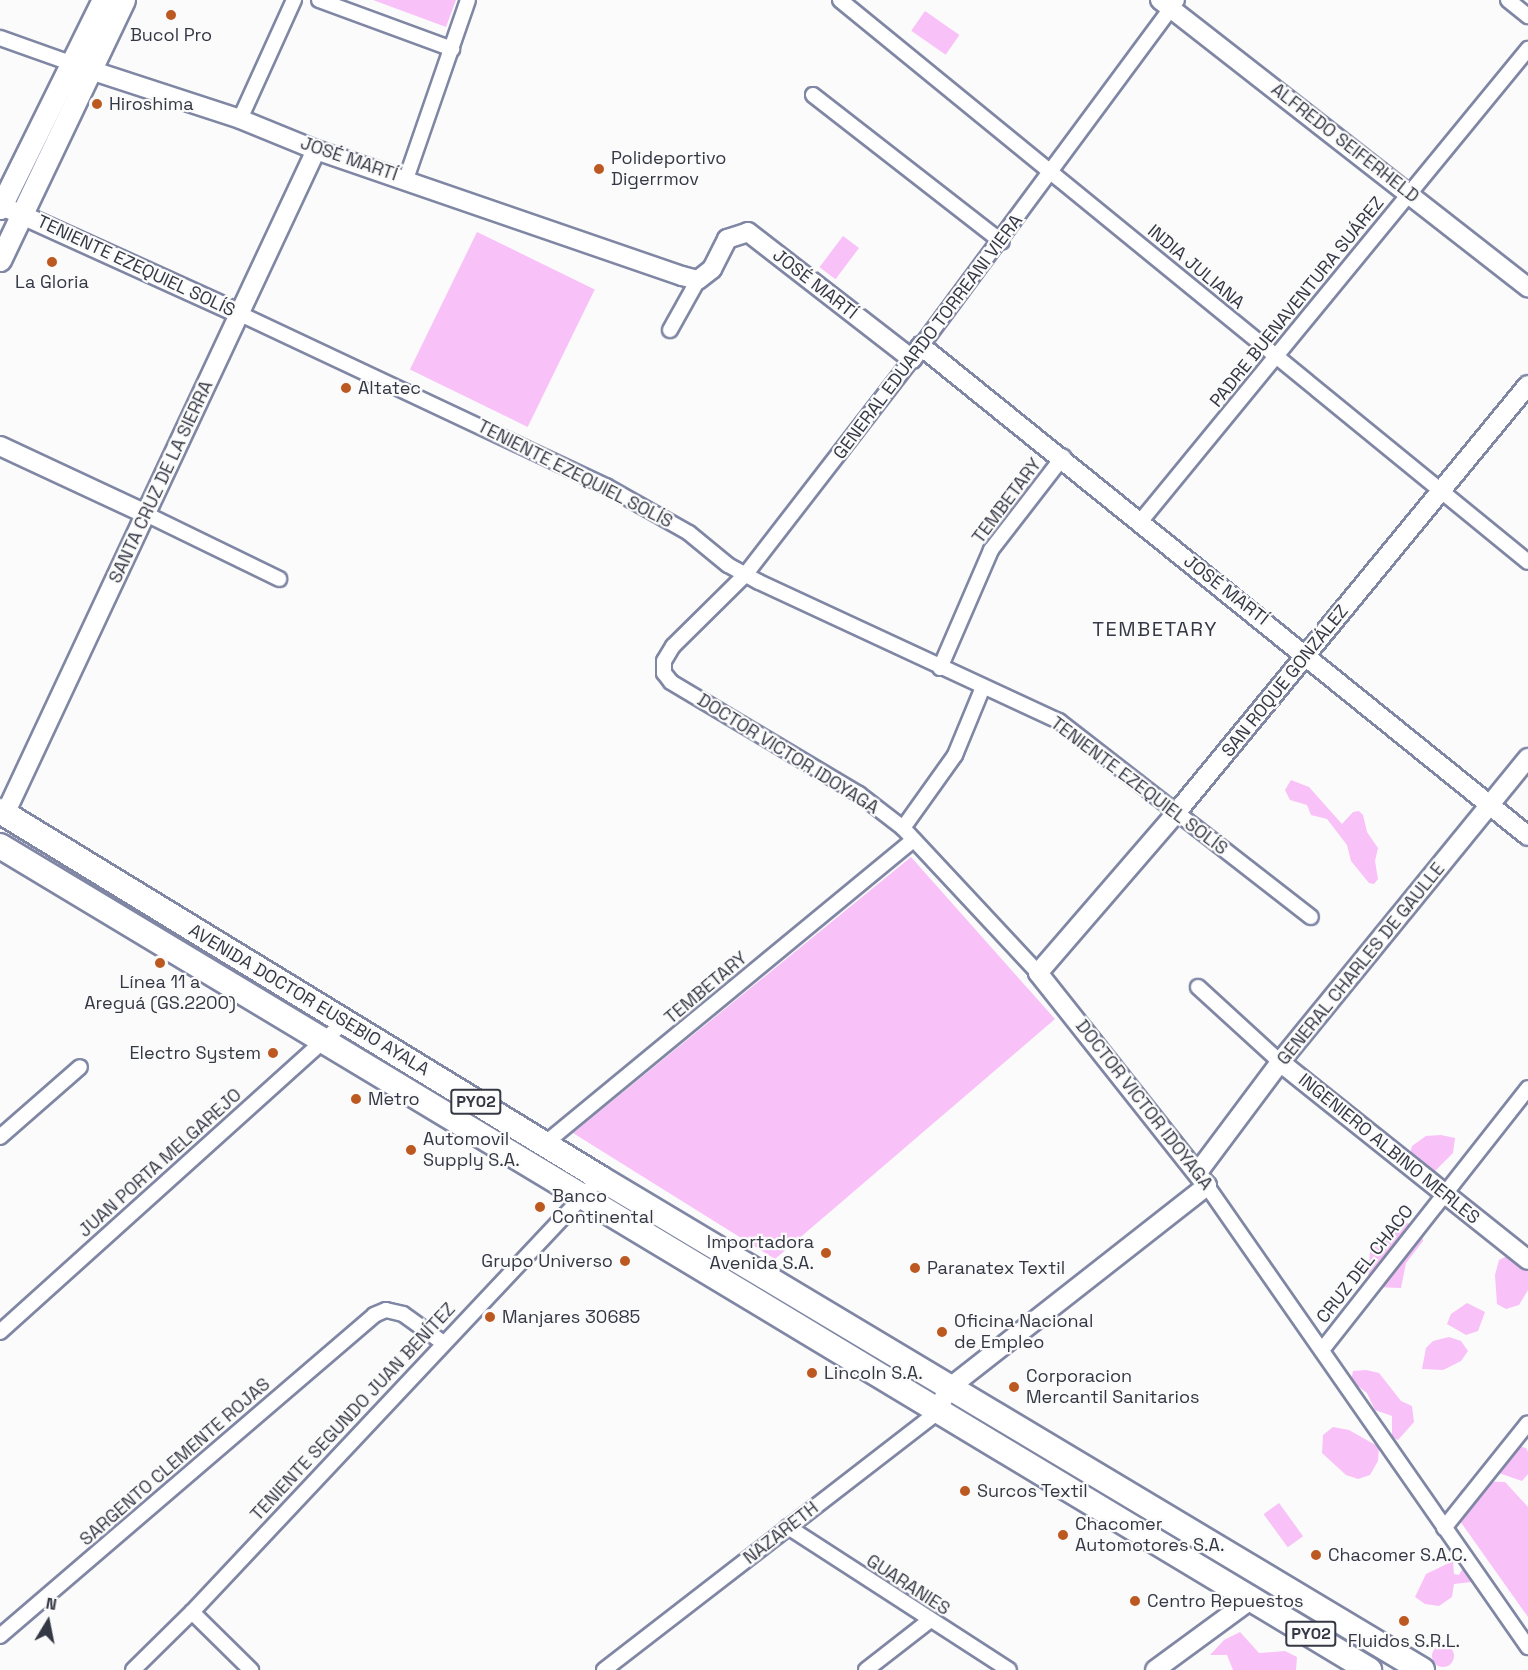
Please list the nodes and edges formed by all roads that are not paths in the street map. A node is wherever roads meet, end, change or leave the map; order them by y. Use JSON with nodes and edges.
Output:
{"nodes":[{"id":1,"x":103,"y":0,"type":"edge"},
{"id":2,"x":124,"y":0,"type":"edge"},
{"id":3,"x":294,"y":0,"type":"edge"},
{"id":4,"x":319,"y":0,"type":"edge"},
{"id":5,"x":468,"y":0,"type":"edge"},
{"id":6,"x":840,"y":0,"type":"edge"},
{"id":7,"x":1508,"y":0,"type":"edge"},
{"id":8,"x":1170,"y":3,"type":"edge"},
{"id":9,"x":1528,"y":16,"type":"edge"},
{"id":10,"x":0,"y":38,"type":"edge"},
{"id":11,"x":452,"y":49,"type":"junction"},
{"id":12,"x":1528,"y":50,"type":"edge"},
{"id":13,"x":81,"y":67,"type":"junction"},
{"id":14,"x":813,"y":94,"type":"dead end"},
{"id":15,"x":240,"y":119,"type":"junction"},
{"id":16,"x":316,"y":150,"type":"junction"},
{"id":17,"x":1053,"y":171,"type":"junction"},
{"id":18,"x":406,"y":179,"type":"junction"},
{"id":19,"x":1410,"y":193,"type":"junction"},
{"id":20,"x":0,"y":207,"type":"edge"},
{"id":21,"x":21,"y":213,"type":"junction"},
{"id":22,"x":1002,"y":242,"type":"junction"},
{"id":23,"x":0,"y":260,"type":"edge"},
{"id":24,"x":698,"y":280,"type":"junction"},
{"id":25,"x":1528,"y":287,"type":"edge"},
{"id":26,"x":238,"y":313,"type":"junction"},
{"id":27,"x":670,"y":330,"type":"dead end"},
{"id":28,"x":917,"y":353,"type":"junction"},
{"id":29,"x":1275,"y":356,"type":"junction"},
{"id":30,"x":1528,"y":385,"type":"edge"},
{"id":31,"x":0,"y":446,"type":"edge"},
{"id":32,"x":1063,"y":458,"type":"junction"},
{"id":33,"x":1440,"y":492,"type":"junction"},
{"id":34,"x":148,"y":514,"type":"junction"},
{"id":35,"x":1140,"y":522,"type":"junction"},
{"id":36,"x":1528,"y":562,"type":"edge"},
{"id":37,"x":745,"y":575,"type":"junction"},
{"id":38,"x":279,"y":579,"type":"dead end"},
{"id":39,"x":1308,"y":655,"type":"junction"},
{"id":40,"x":664,"y":661,"type":"joint"},
{"id":41,"x":940,"y":668,"type":"junction"},
{"id":42,"x":983,"y":687,"type":"junction"},
{"id":43,"x":1528,"y":758,"type":"edge"},
{"id":44,"x":1490,"y":805,"type":"junction"},
{"id":45,"x":3,"y":812,"type":"edge"},
{"id":46,"x":1176,"y":813,"type":"junction"},
{"id":47,"x":903,"y":828,"type":"junction"},
{"id":48,"x":1528,"y":836,"type":"edge"},
{"id":49,"x":913,"y":840,"type":"junction"},
{"id":50,"x":0,"y":846,"type":"edge"},
{"id":51,"x":1311,"y":916,"type":"dead end"},
{"id":52,"x":210,"y":939,"type":"junction"},
{"id":53,"x":193,"y":964,"type":"junction"},
{"id":54,"x":1038,"y":973,"type":"junction"},
{"id":55,"x":1198,"y":987,"type":"dead end"},
{"id":56,"x":345,"y":1021,"type":"junction"},
{"id":57,"x":323,"y":1041,"type":"junction"},
{"id":58,"x":1280,"y":1062,"type":"junction"},
{"id":59,"x":80,"y":1067,"type":"dead end"},
{"id":60,"x":1528,"y":1088,"type":"edge"},
{"id":61,"x":0,"y":1137,"type":"edge"},
{"id":62,"x":545,"y":1144,"type":"junction"},
{"id":63,"x":522,"y":1163,"type":"junction"},
{"id":64,"x":600,"y":1178,"type":"junction"},
{"id":65,"x":1202,"y":1179,"type":"junction"},
{"id":66,"x":1443,"y":1192,"type":"junction"},
{"id":67,"x":580,"y":1198,"type":"junction"},
{"id":68,"x":1528,"y":1260,"type":"edge"},
{"id":69,"x":0,"y":1332,"type":"edge"},
{"id":70,"x":442,"y":1342,"type":"junction"},
{"id":71,"x":1322,"y":1350,"type":"junction"},
{"id":72,"x":949,"y":1388,"type":"junction"},
{"id":73,"x":936,"y":1413,"type":"junction"},
{"id":74,"x":1528,"y":1423,"type":"edge"},
{"id":75,"x":788,"y":1527,"type":"junction"},
{"id":76,"x":1444,"y":1528,"type":"junction"},
{"id":77,"x":1253,"y":1598,"type":"junction"},
{"id":78,"x":192,"y":1612,"type":"junction"},
{"id":79,"x":929,"y":1621,"type":"junction"},
{"id":80,"x":0,"y":1636,"type":"edge"},
{"id":81,"x":1528,"y":1647,"type":"edge"},
{"id":82,"x":133,"y":1670,"type":"edge"},
{"id":83,"x":251,"y":1670,"type":"edge"},
{"id":84,"x":604,"y":1670,"type":"edge"},
{"id":85,"x":866,"y":1670,"type":"edge"},
{"id":86,"x":1009,"y":1670,"type":"edge"},
{"id":87,"x":1155,"y":1670,"type":"edge"},
{"id":88,"x":1369,"y":1670,"type":"edge"},
{"id":89,"x":1422,"y":1670,"type":"edge"}],
"edges":[{"from":1,"to":13,"type":"main road"},
{"from":2,"to":13,"type":"main road"},
{"from":3,"to":15,"type":"street"},
{"from":4,"to":11,"type":"street"},
{"from":5,"to":11,"type":"street"},
{"from":6,"to":17,"type":"street","name":"INDIA JULIANA"},
{"from":7,"to":9,"type":"street"},
{"from":8,"to":17,"type":"street","name":"GENERAL EDUARDO TORREANI VIERA"},
{"from":8,"to":19,"type":"street","name":"ALFREDO SEIFERHELD"},
{"from":10,"to":13,"type":"street","name":"JOSÉ MARTÍ"},
{"from":11,"to":18,"type":"street"},
{"from":12,"to":19,"type":"street","name":"PADRE BUENAVENTURA SUÁREZ"},
{"from":13,"to":15,"type":"street","name":"JOSÉ MARTÍ"},
{"from":13,"to":20,"type":"main road"},
{"from":13,"to":21,"type":"main road"},
{"from":14,"to":22,"type":"street"},
{"from":15,"to":16,"type":"street","name":"JOSÉ MARTÍ"},
{"from":16,"to":18,"type":"street","name":"JOSÉ MARTÍ"},
{"from":16,"to":26,"type":"street","name":"SANTA CRUZ DE LA SIERRA"},
{"from":17,"to":22,"type":"street","name":"GENERAL EDUARDO TORREANI VIERA"},
{"from":17,"to":29,"type":"street","name":"INDIA JULIANA"},
{"from":18,"to":24,"type":"street","name":"JOSÉ MARTÍ"},
{"from":19,"to":25,"type":"street","name":"ALFREDO SEIFERHELD"},
{"from":19,"to":29,"type":"street","name":"PADRE BUENAVENTURA SUÁREZ"},
{"from":20,"to":21,"type":"street","name":"TENIENTE EZEQUIEL SOLÍS"},
{"from":21,"to":23,"type":"main road"},
{"from":21,"to":26,"type":"street","name":"TENIENTE EZEQUIEL SOLÍS"},
{"from":22,"to":28,"type":"street","name":"GENERAL EDUARDO TORREANI VIERA"},
{"from":24,"to":27,"type":"street","name":"JOSÉ MARTÍ"},
{"from":24,"to":28,"type":"street","name":"JOSÉ MARTÍ"},
{"from":26,"to":34,"type":"street","name":"SANTA CRUZ DE LA SIERRA"},
{"from":26,"to":37,"type":"street","name":"TENIENTE EZEQUIEL SOLÍS"},
{"from":28,"to":32,"type":"street","name":"JOSÉ MARTÍ"},
{"from":28,"to":37,"type":"street","name":"GENERAL EDUARDO TORREANI VIERA"},
{"from":29,"to":33,"type":"street","name":"INDIA JULIANA"},
{"from":29,"to":35,"type":"street","name":"PADRE BUENAVENTURA SUÁREZ"},
{"from":30,"to":33,"type":"street","name":"SAN ROQUE GONZÁLEZ"},
{"from":31,"to":34,"type":"street"},
{"from":32,"to":35,"type":"street","name":"JOSÉ MARTÍ"},
{"from":32,"to":41,"type":"street","name":"TEMBETARY"},
{"from":33,"to":36,"type":"street","name":"INDIA JULIANA"},
{"from":33,"to":39,"type":"street","name":"SAN ROQUE GONZÁLEZ"},
{"from":34,"to":38,"type":"street"},
{"from":34,"to":45,"type":"street","name":"SANTA CRUZ DE LA SIERRA"},
{"from":35,"to":39,"type":"street","name":"JOSÉ MARTÍ"},
{"from":37,"to":40,"type":"street","name":"GENERAL EDUARDO TORREANI VIERA"},
{"from":37,"to":41,"type":"street","name":"TENIENTE EZEQUIEL SOLÍS"},
{"from":39,"to":44,"type":"street","name":"JOSÉ MARTÍ"},
{"from":39,"to":46,"type":"street","name":"SAN ROQUE GONZÁLEZ"},
{"from":40,"to":47,"type":"street","name":"DOCTOR VICTOR IDOYAGA"},
{"from":41,"to":42,"type":"street","name":"TENIENTE EZEQUIEL SOLÍS"},
{"from":42,"to":46,"type":"street","name":"TENIENTE EZEQUIEL SOLÍS"},
{"from":42,"to":47,"type":"street"},
{"from":43,"to":44,"type":"street","name":"GENERAL CHARLES DE GAULLE"},
{"from":44,"to":48,"type":"street","name":"JOSÉ MARTÍ"},
{"from":44,"to":58,"type":"street","name":"GENERAL CHARLES DE GAULLE"},
{"from":45,"to":52,"type":"highway","name":"AVENIDA DOCTOR EUSEBIO AYALA","number":"PY02"},
{"from":46,"to":51,"type":"street","name":"TENIENTE EZEQUIEL SOLÍS"},
{"from":46,"to":54,"type":"street","name":"SAN ROQUE GONZÁLEZ"},
{"from":47,"to":49,"type":"street","name":"DOCTOR VICTOR IDOYAGA"},
{"from":49,"to":54,"type":"street","name":"DOCTOR VICTOR IDOYAGA"},
{"from":49,"to":62,"type":"street","name":"TEMBETARY"},
{"from":50,"to":53,"type":"highway","name":"AVENIDA DOCTOR EUSEBIO AYALA","number":"PY02"},
{"from":52,"to":53,"type":"highway"},
{"from":52,"to":56,"type":"highway","name":"AVENIDA DOCTOR EUSEBIO AYALA","number":"PY02"},
{"from":53,"to":57,"type":"highway","name":"AVENIDA DOCTOR EUSEBIO AYALA","number":"PY02"},
{"from":54,"to":65,"type":"street","name":"DOCTOR VICTOR IDOYAGA"},
{"from":55,"to":58,"type":"street","name":"INGENIERO ALBINO MERLES"},
{"from":56,"to":57,"type":"street","name":"JUAN PORTA MELGAREJO"},
{"from":56,"to":62,"type":"highway","name":"AVENIDA DOCTOR EUSEBIO AYALA","number":"PY02"},
{"from":57,"to":63,"type":"highway","name":"AVENIDA DOCTOR EUSEBIO AYALA","number":"PY02"},
{"from":57,"to":69,"type":"street","name":"JUAN PORTA MELGAREJO"},
{"from":58,"to":65,"type":"street","name":"GENERAL CHARLES DE GAULLE"},
{"from":58,"to":66,"type":"street","name":"INGENIERO ALBINO MERLES"},
{"from":59,"to":61,"type":"street"},
{"from":60,"to":66,"type":"street","name":"CRUZ DEL CHACO"},
{"from":62,"to":63,"type":"street","name":"TEMBETARY"},
{"from":62,"to":64,"type":"highway","name":"AVENIDA DOCTOR EUSEBIO AYALA","number":"PY02"},
{"from":63,"to":67,"type":"highway","name":"AVENIDA DOCTOR EUSEBIO AYALA","number":"PY02"},
{"from":64,"to":67,"type":"street","name":"TENIENTE SEGUNDO JUAN BENÍTEZ"},
{"from":64,"to":72,"type":"highway","name":"AVENIDA DOCTOR EUSEBIO AYALA","number":"PY02"},
{"from":65,"to":71,"type":"street","name":"DOCTOR VICTOR IDOYAGA"},
{"from":65,"to":72,"type":"street","name":"GENERAL CHARLES DE GAULLE"},
{"from":66,"to":68,"type":"street","name":"INGENIERO ALBINO MERLES"},
{"from":66,"to":71,"type":"street","name":"CRUZ DEL CHACO"},
{"from":67,"to":70,"type":"street","name":"TENIENTE SEGUNDO JUAN BENÍTEZ"},
{"from":67,"to":73,"type":"highway","name":"AVENIDA DOCTOR EUSEBIO AYALA","number":"PY02"},
{"from":70,"to":78,"type":"street","name":"TENIENTE SEGUNDO JUAN BENÍTEZ"},
{"from":70,"to":80,"type":"street","name":"SARGENTO CLEMENTE ROJAS"},
{"from":71,"to":76,"type":"street","name":"DOCTOR VICTOR IDOYAGA"},
{"from":72,"to":73,"type":"street","name":"NAZARETH"},
{"from":72,"to":89,"type":"highway","name":"AVENIDA DOCTOR EUSEBIO AYALA","number":"PY02"},
{"from":73,"to":75,"type":"street","name":"NAZARETH"},
{"from":73,"to":77,"type":"highway","name":"AVENIDA DOCTOR EUSEBIO AYALA","number":"PY02"},
{"from":74,"to":76,"type":"street"},
{"from":75,"to":79,"type":"street","name":"GUARANIES"},
{"from":75,"to":84,"type":"street","name":"NAZARETH"},
{"from":76,"to":81,"type":"street","name":"DOCTOR VICTOR IDOYAGA"},
{"from":77,"to":87,"type":"street"},
{"from":77,"to":88,"type":"highway","name":"AVENIDA DOCTOR EUSEBIO AYALA","number":"PY02"},
{"from":78,"to":82,"type":"street","name":"TENIENTE SEGUNDO JUAN BENÍTEZ"},
{"from":78,"to":83,"type":"street"},
{"from":79,"to":85,"type":"street"},
{"from":79,"to":86,"type":"street","name":"GUARANIES"}]}
